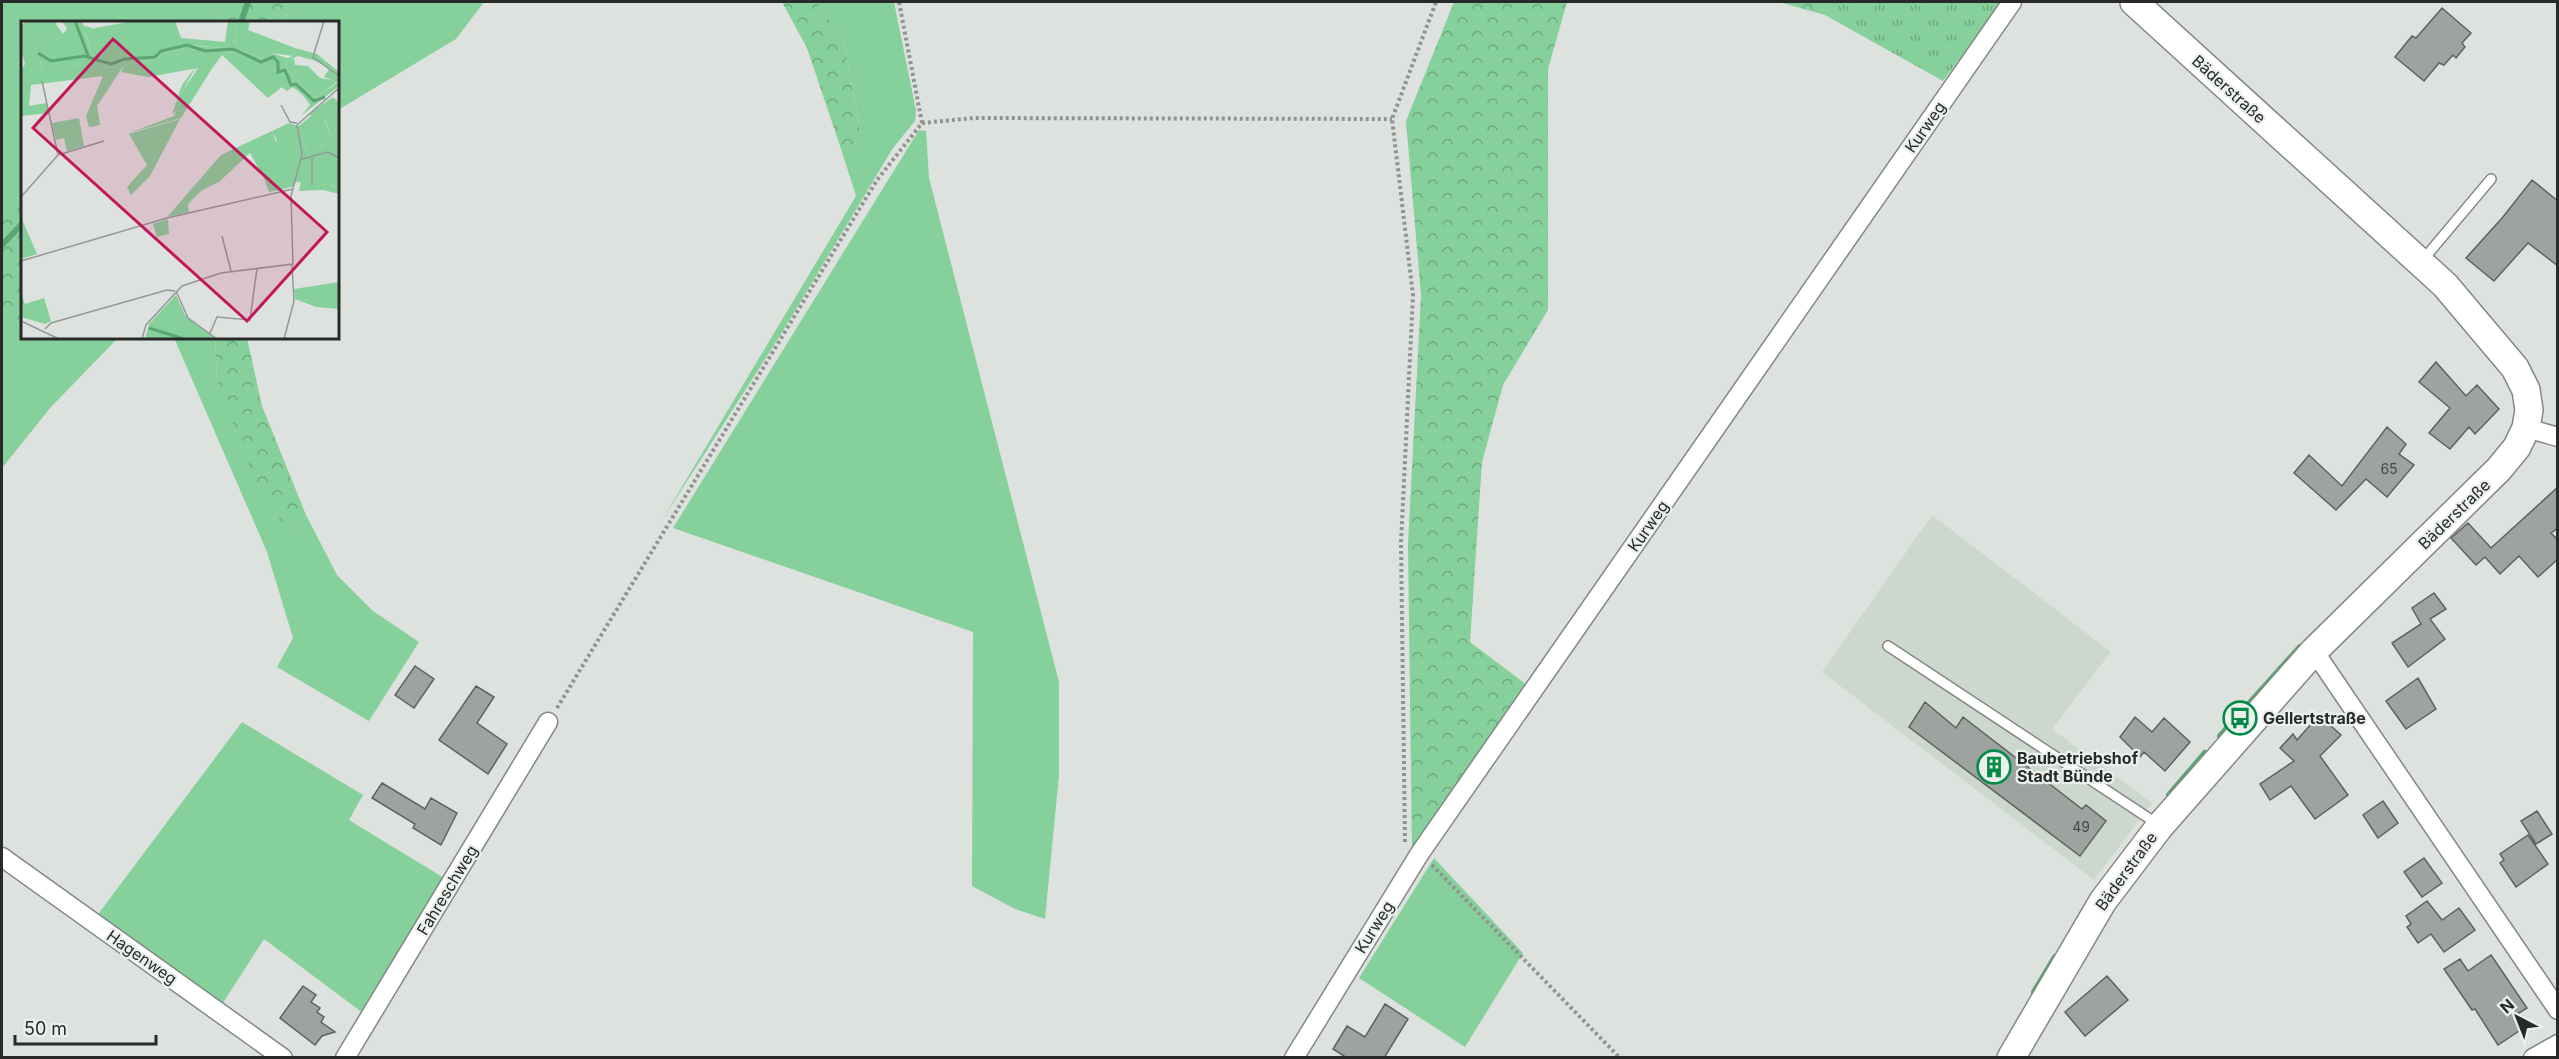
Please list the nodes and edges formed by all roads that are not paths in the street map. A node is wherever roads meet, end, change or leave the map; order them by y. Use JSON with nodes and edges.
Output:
{"nodes":[{"id":1,"x":2012,"y":2,"type":"edge"},
{"id":2,"x":2134,"y":2,"type":"edge"},
{"id":3,"x":2491,"y":179,"type":"dead end"},
{"id":4,"x":2421,"y":263,"type":"junction"},
{"id":5,"x":2526,"y":428,"type":"junction"},
{"id":6,"x":2558,"y":437,"type":"edge"},
{"id":7,"x":1888,"y":646,"type":"dead end"},
{"id":8,"x":2314,"y":651,"type":"junction"},
{"id":9,"x":548,"y":722,"type":"road end"},
{"id":10,"x":2160,"y":826,"type":"junction"},
{"id":11,"x":2,"y":857,"type":"edge"},
{"id":12,"x":2558,"y":1010,"type":"edge"},
{"id":13,"x":2558,"y":1044,"type":"edge"},
{"id":14,"x":283,"y":1058,"type":"edge"},
{"id":15,"x":345,"y":1058,"type":"edge"},
{"id":16,"x":1294,"y":1058,"type":"edge"},
{"id":17,"x":2011,"y":1058,"type":"edge"},
{"id":18,"x":2533,"y":1058,"type":"edge"}],
"edges":[{"from":1,"to":16,"type":"street","name":"Kurweg"},
{"from":2,"to":4,"type":"street","name":"Bäderstraße"},
{"from":3,"to":4,"type":"lane"},
{"from":4,"to":5,"type":"street","name":"Bäderstraße"},
{"from":5,"to":6,"type":"street"},
{"from":5,"to":8,"type":"street","name":"Bäderstraße"},
{"from":7,"to":10,"type":"lane"},
{"from":8,"to":10,"type":"street","name":"Bäderstraße"},
{"from":8,"to":12,"type":"street"},
{"from":9,"to":15,"type":"street","name":"Fahreschweg"},
{"from":10,"to":17,"type":"street","name":"Bäderstraße"},
{"from":11,"to":14,"type":"street","name":"Hagenweg"},
{"from":13,"to":18,"type":"street"}]}
